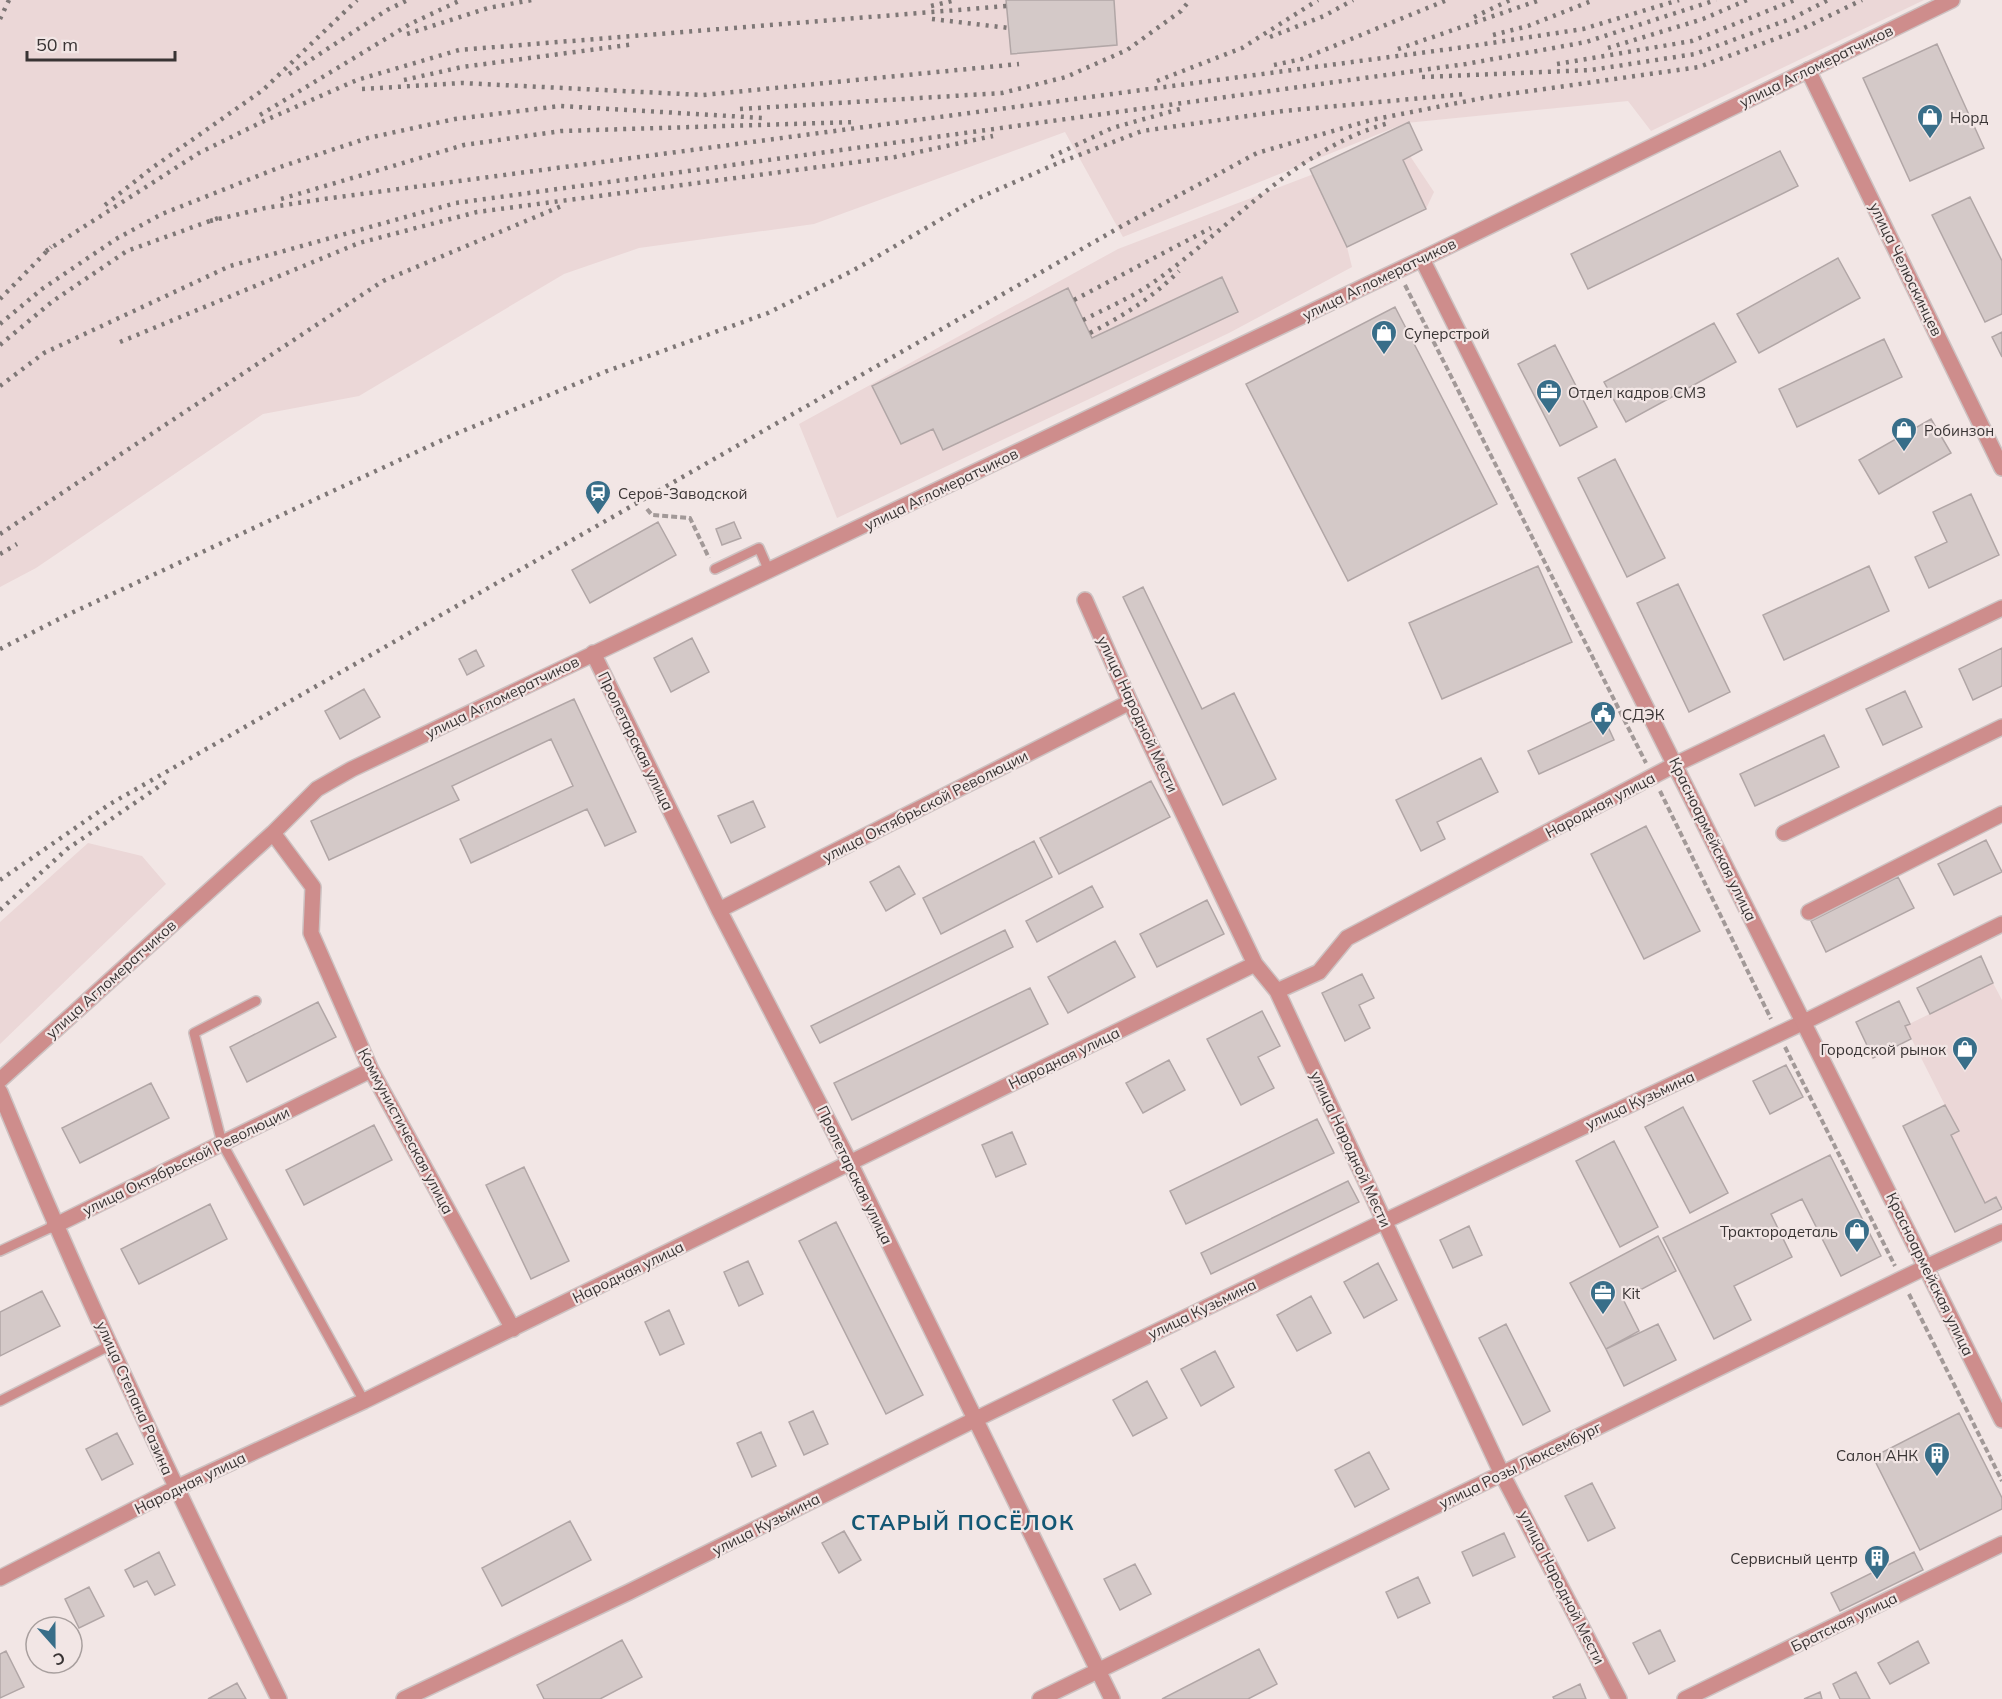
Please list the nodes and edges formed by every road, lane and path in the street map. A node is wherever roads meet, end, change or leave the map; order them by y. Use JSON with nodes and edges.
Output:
{"nodes":[{"id":1,"x":1952,"y":0,"type":"edge"},
{"id":2,"x":1808,"y":70,"type":"junction"},
{"id":3,"x":1422,"y":259,"type":"junction"},
{"id":4,"x":1398,"y":271,"type":"junction"},
{"id":5,"x":2002,"y":468,"type":"edge"},
{"id":6,"x":647,"y":509,"type":"dead end"},
{"id":7,"x":715,"y":569,"type":"joint"},
{"id":8,"x":769,"y":571,"type":"junction"},
{"id":9,"x":1085,"y":600,"type":"dead end"},
{"id":10,"x":2002,"y":608,"type":"edge"},
{"id":11,"x":593,"y":653,"type":"junction"},
{"id":12,"x":1130,"y":702,"type":"junction"},
{"id":13,"x":2002,"y":727,"type":"edge"},
{"id":14,"x":1676,"y":764,"type":"junction"},
{"id":15,"x":1653,"y":777,"type":"junction"},
{"id":16,"x":2002,"y":814,"type":"edge"},
{"id":17,"x":273,"y":833,"type":"junction"},
{"id":18,"x":1784,"y":833,"type":"dead end"},
{"id":19,"x":719,"y":910,"type":"junction"},
{"id":20,"x":1809,"y":912,"type":"dead end"},
{"id":21,"x":2002,"y":924,"type":"edge"},
{"id":22,"x":1255,"y":964,"type":"junction"},
{"id":23,"x":1277,"y":991,"type":"junction"},
{"id":24,"x":256,"y":1001,"type":"dead end"},
{"id":25,"x":1804,"y":1022,"type":"junction"},
{"id":26,"x":1779,"y":1034,"type":"junction"},
{"id":27,"x":371,"y":1070,"type":"junction"},
{"id":28,"x":0,"y":1080,"type":"edge"},
{"id":29,"x":0,"y":1092,"type":"edge"},
{"id":30,"x":222,"y":1143,"type":"junction"},
{"id":31,"x":850,"y":1163,"type":"junction"},
{"id":32,"x":1385,"y":1221,"type":"junction"},
{"id":33,"x":54,"y":1226,"type":"junction"},
{"id":34,"x":2002,"y":1232,"type":"edge"},
{"id":35,"x":0,"y":1251,"type":"edge"},
{"id":36,"x":1926,"y":1268,"type":"junction"},
{"id":37,"x":1902,"y":1280,"type":"junction"},
{"id":38,"x":513,"y":1329,"type":"junction"},
{"id":39,"x":111,"y":1345,"type":"junction"},
{"id":40,"x":0,"y":1401,"type":"edge"},
{"id":41,"x":364,"y":1401,"type":"junction"},
{"id":42,"x":974,"y":1420,"type":"junction"},
{"id":43,"x":2002,"y":1420,"type":"edge"},
{"id":44,"x":1502,"y":1474,"type":"junction"},
{"id":45,"x":2002,"y":1481,"type":"edge"},
{"id":46,"x":176,"y":1488,"type":"junction"},
{"id":47,"x":2002,"y":1544,"type":"edge"},
{"id":48,"x":0,"y":1578,"type":"edge"},
{"id":49,"x":1098,"y":1669,"type":"junction"},
{"id":50,"x":279,"y":1699,"type":"edge"},
{"id":51,"x":404,"y":1699,"type":"edge"},
{"id":52,"x":1040,"y":1699,"type":"edge"},
{"id":53,"x":1112,"y":1699,"type":"edge"},
{"id":54,"x":1619,"y":1699,"type":"edge"},
{"id":55,"x":1685,"y":1699,"type":"edge"}],
"edges":[{"from":1,"to":2,"type":"street","name":"улица Агломератчиков"},
{"from":2,"to":3,"type":"street","name":"улица Агломератчиков"},
{"from":2,"to":5,"type":"street","name":"улица Челюскинцев"},
{"from":3,"to":4,"type":"street","name":"улица Агломератчиков"},
{"from":3,"to":14,"type":"street","name":"Красноармейская улица"},
{"from":4,"to":8,"type":"street","name":"улица Агломератчиков"},
{"from":4,"to":15,"type":"path"},
{"from":6,"to":7,"type":"path"},
{"from":7,"to":8,"type":"lane"},
{"from":8,"to":11,"type":"street","name":"улица Агломератчиков"},
{"from":9,"to":12,"type":"street","name":"улица Народной Мести"},
{"from":10,"to":14,"type":"street","name":"Народная улица"},
{"from":11,"to":17,"type":"street","name":"улица Агломератчиков"},
{"from":11,"to":19,"type":"street","name":"Пролетарская улица"},
{"from":12,"to":19,"type":"street","name":"улица Октябрьской Революции"},
{"from":12,"to":22,"type":"street","name":"улица Народной Мести"},
{"from":13,"to":18,"type":"street"},
{"from":14,"to":15,"type":"street","name":"Народная улица"},
{"from":14,"to":25,"type":"street","name":"Красноармейская улица"},
{"from":15,"to":23,"type":"street","name":"Народная улица"},
{"from":15,"to":26,"type":"path"},
{"from":16,"to":20,"type":"street"},
{"from":17,"to":27,"type":"street","name":"Коммунистическая улица"},
{"from":17,"to":28,"type":"street","name":"улица Агломератчиков"},
{"from":19,"to":31,"type":"street","name":"Пролетарская улица"},
{"from":21,"to":25,"type":"street","name":"улица Кузьмина"},
{"from":22,"to":23,"type":"street","name":"улица Народной Мести"},
{"from":22,"to":31,"type":"street","name":"Народная улица"},
{"from":23,"to":32,"type":"street","name":"улица Народной Мести"},
{"from":24,"to":30,"type":"lane"},
{"from":25,"to":26,"type":"street","name":"улица Кузьмина"},
{"from":25,"to":36,"type":"street","name":"Красноармейская улица"},
{"from":26,"to":32,"type":"street","name":"улица Кузьмина"},
{"from":26,"to":37,"type":"path"},
{"from":27,"to":30,"type":"street","name":"улица Октябрьской Революции"},
{"from":27,"to":38,"type":"street","name":"Коммунистическая улица"},
{"from":29,"to":33,"type":"street","name":"улица Степана Разина"},
{"from":30,"to":33,"type":"street","name":"улица Октябрьской Революции"},
{"from":30,"to":41,"type":"lane"},
{"from":31,"to":38,"type":"street","name":"Народная улица"},
{"from":31,"to":42,"type":"street","name":"Пролетарская улица"},
{"from":32,"to":42,"type":"street","name":"улица Кузьмина"},
{"from":32,"to":44,"type":"street","name":"улица Народной Мести"},
{"from":33,"to":35,"type":"lane","name":"улица Октябрьской Революции"},
{"from":33,"to":39,"type":"street","name":"улица Степана Разина"},
{"from":34,"to":36,"type":"street","name":"улица Розы Люксембург"},
{"from":36,"to":37,"type":"street","name":"улица Розы Люксембург"},
{"from":36,"to":43,"type":"street","name":"Красноармейская улица"},
{"from":37,"to":44,"type":"street","name":"улица Розы Люксембург"},
{"from":37,"to":45,"type":"path"},
{"from":38,"to":41,"type":"street","name":"Народная улица"},
{"from":39,"to":40,"type":"lane"},
{"from":39,"to":46,"type":"street","name":"улица Степана Разина"},
{"from":41,"to":46,"type":"street","name":"Народная улица"},
{"from":42,"to":49,"type":"street","name":"Пролетарская улица"},
{"from":42,"to":51,"type":"street","name":"улица Кузьмина"},
{"from":44,"to":49,"type":"street","name":"улица Розы Люксембург"},
{"from":44,"to":54,"type":"street","name":"улица Народной Мести"},
{"from":46,"to":48,"type":"street","name":"Народная улица"},
{"from":46,"to":50,"type":"street","name":"улица Степана Разина"},
{"from":47,"to":55,"type":"street","name":"Братская улица"},
{"from":49,"to":52,"type":"street","name":"улица Розы Люксембург"},
{"from":49,"to":53,"type":"street","name":"Пролетарская улица"}]}
